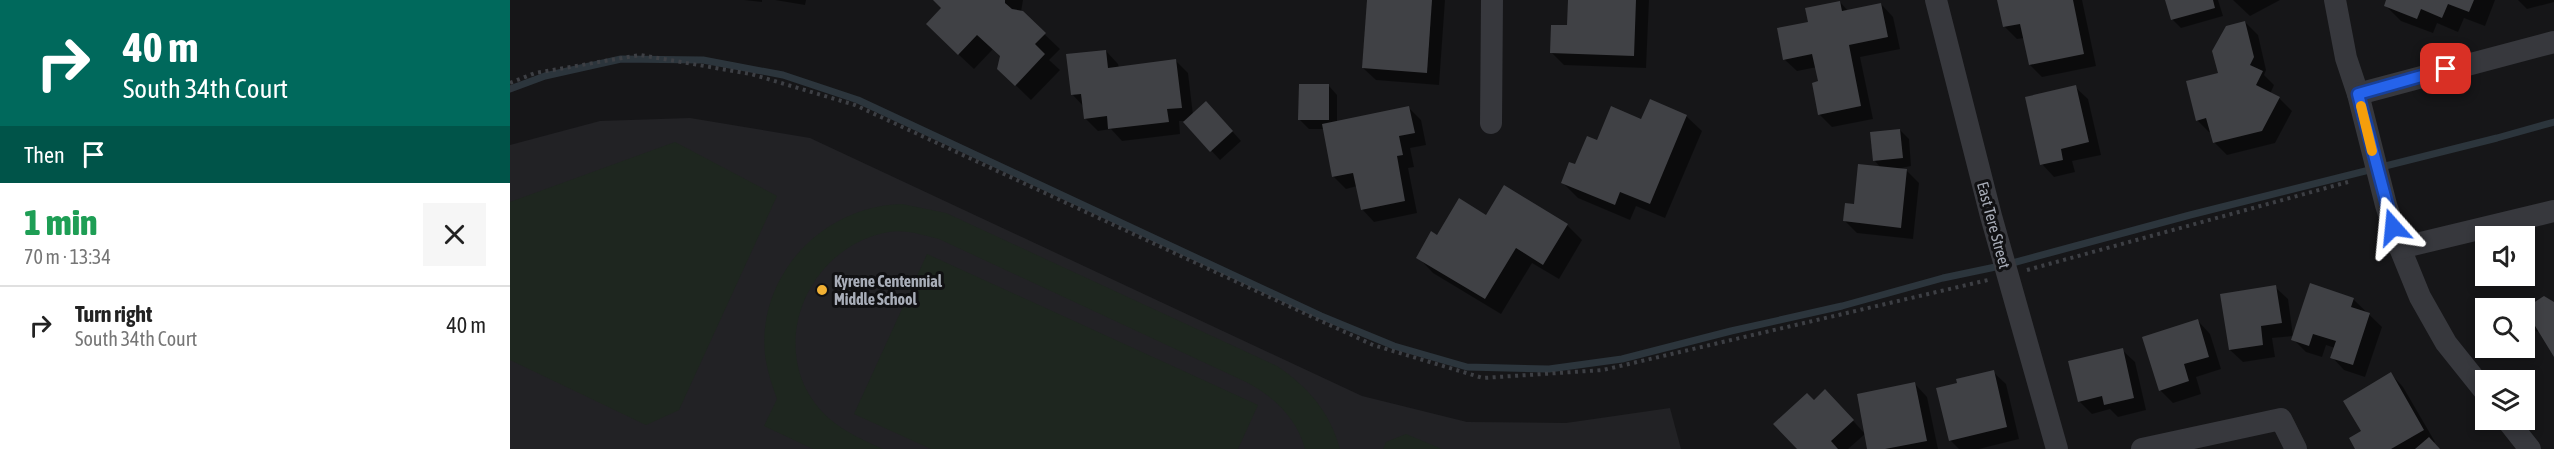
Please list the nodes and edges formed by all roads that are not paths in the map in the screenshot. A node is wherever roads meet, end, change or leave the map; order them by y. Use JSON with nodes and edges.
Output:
{"nodes":[{"id":1,"x":1492,"y":0,"type":"edge"},
{"id":2,"x":1936,"y":0,"type":"edge"},
{"id":3,"x":2335,"y":0,"type":"edge"},
{"id":4,"x":2554,"y":42,"type":"edge"},
{"id":5,"x":2358,"y":94,"type":"junction"},
{"id":6,"x":1491,"y":123,"type":"dead end"},
{"id":7,"x":2554,"y":211,"type":"edge"},
{"id":8,"x":2400,"y":248,"type":"junction"},
{"id":9,"x":2475,"y":379,"type":"edge"},
{"id":10,"x":2515,"y":430,"type":"edge"},
{"id":11,"x":2057,"y":449,"type":"edge"},
{"id":12,"x":2142,"y":449,"type":"edge"},
{"id":13,"x":2296,"y":449,"type":"edge"},
{"id":14,"x":2530,"y":449,"type":"edge"}],
"edges":[{"from":1,"to":6,"type":"street"},
{"from":2,"to":11,"type":"street","name":"East Tere Street"},
{"from":3,"to":5,"type":"street"},
{"from":4,"to":5,"type":"street"},
{"from":5,"to":8,"type":"street"},
{"from":7,"to":8,"type":"street"},
{"from":8,"to":9,"type":"street"},
{"from":10,"to":14,"type":"street"},
{"from":12,"to":13,"type":"street"}]}
